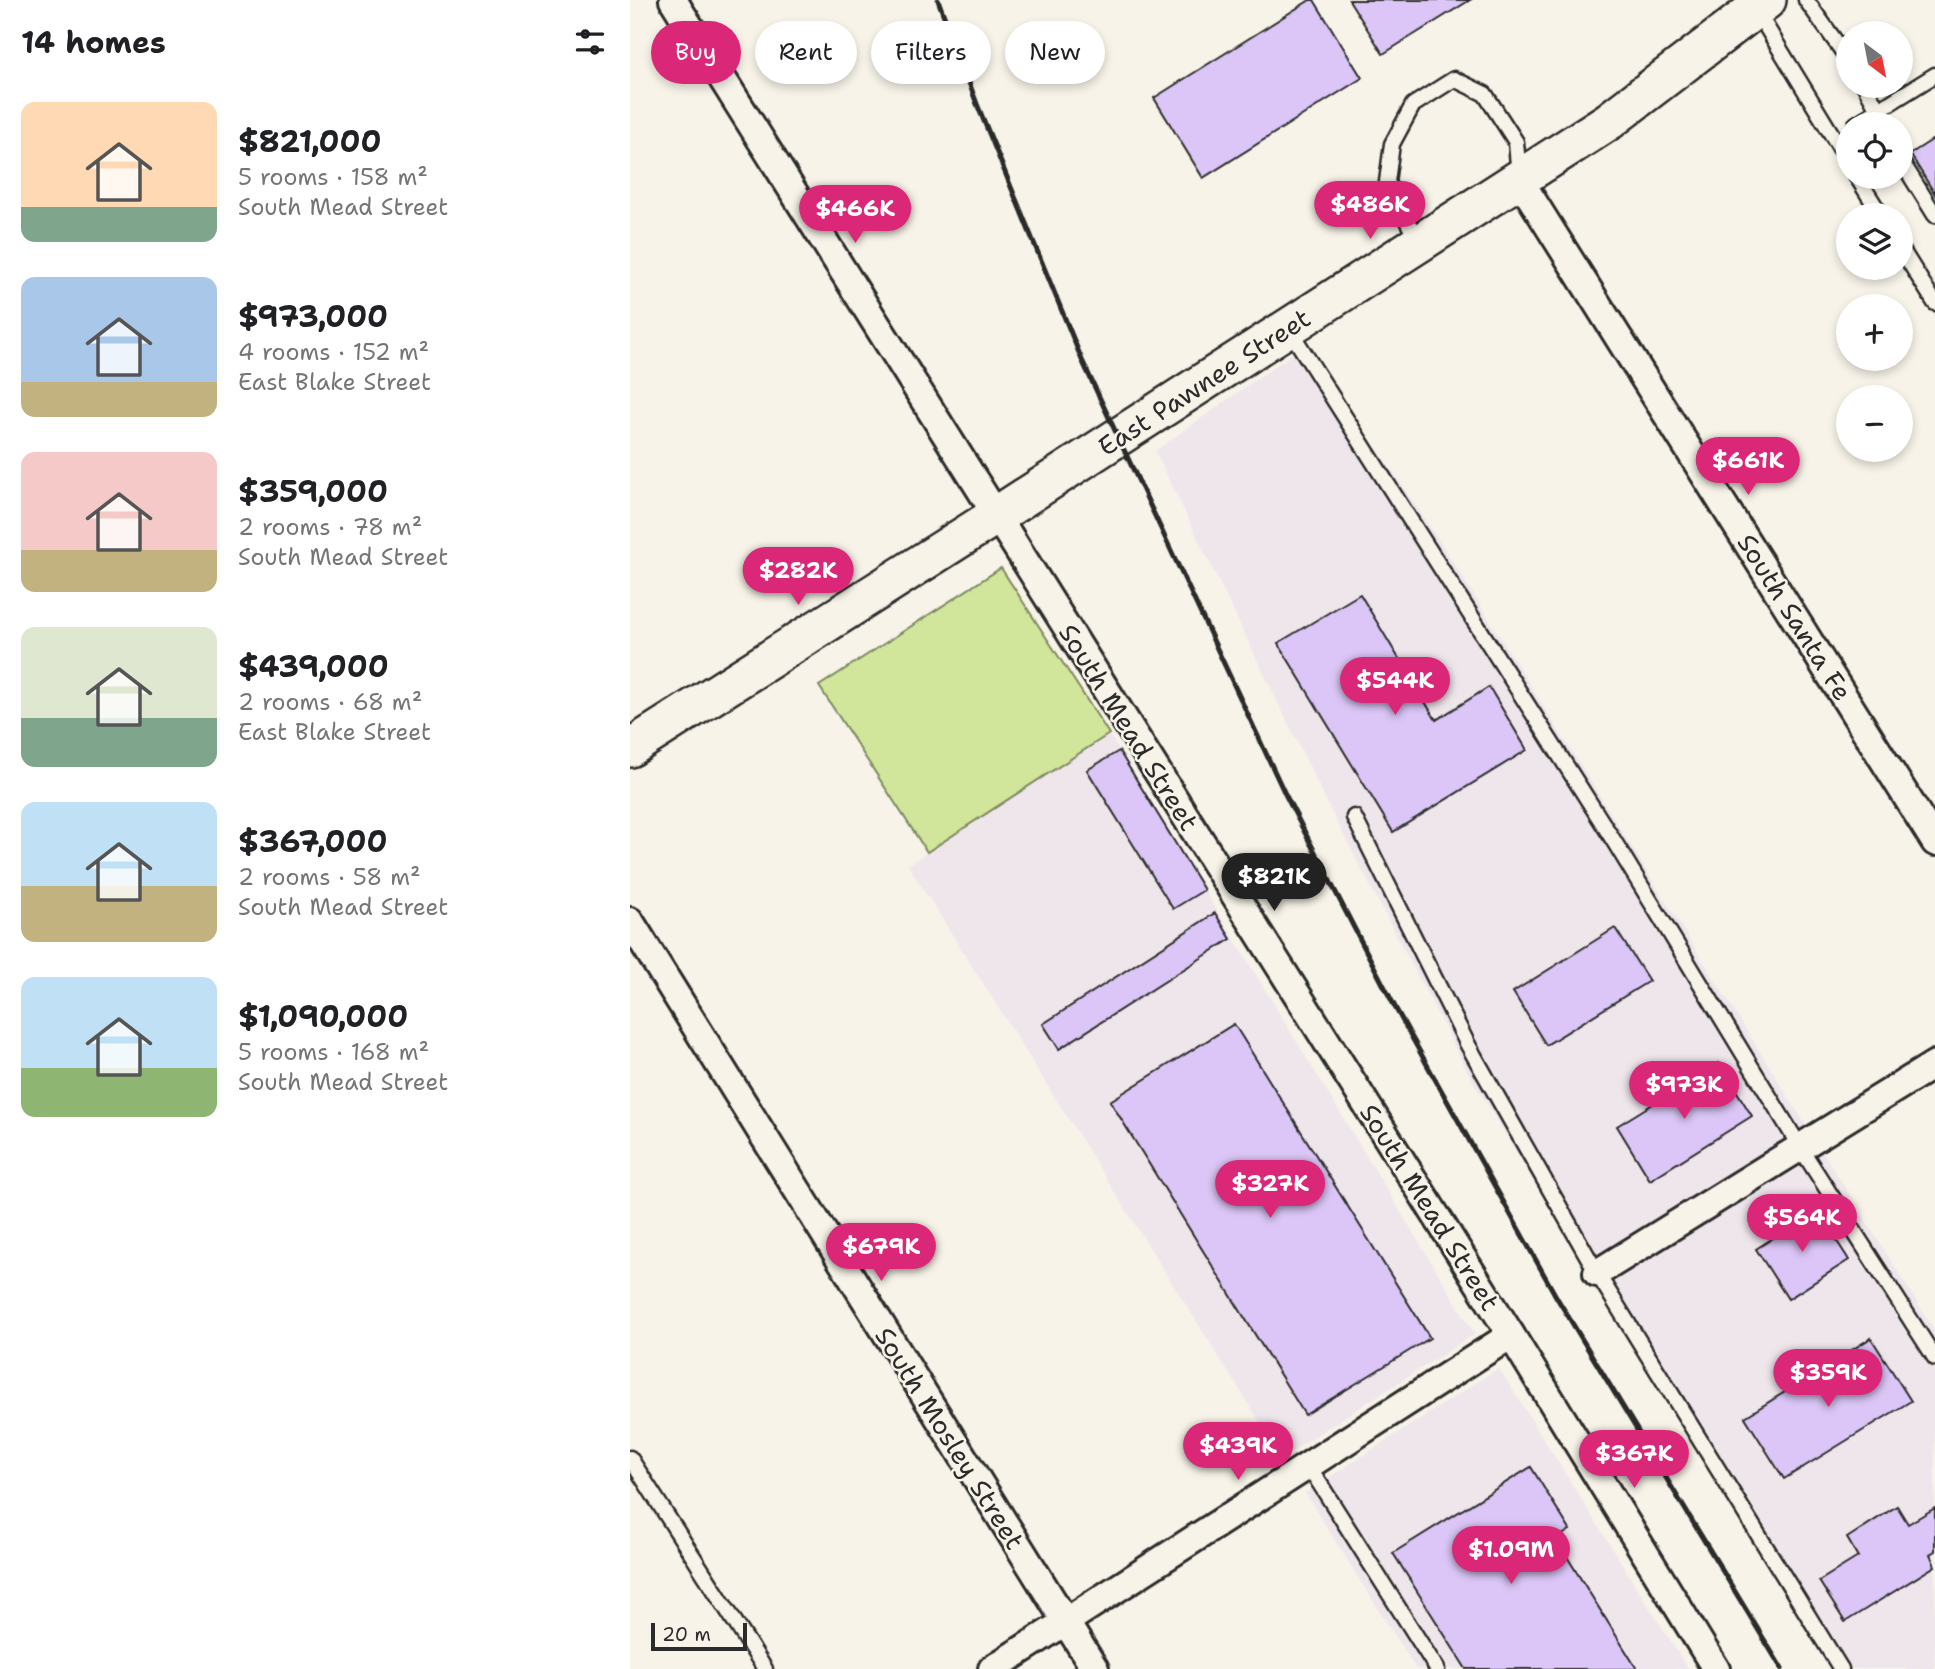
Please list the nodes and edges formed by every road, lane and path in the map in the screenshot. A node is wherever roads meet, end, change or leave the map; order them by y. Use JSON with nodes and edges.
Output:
{"nodes":[{"id":1,"x":673,"y":0,"type":"edge"},
{"id":2,"x":1806,"y":0,"type":"edge"},
{"id":3,"x":1761,"y":5,"type":"edge"},
{"id":4,"x":1836,"y":42,"type":"edge"},
{"id":5,"x":1935,"y":75,"type":"edge"},
{"id":6,"x":1872,"y":98,"type":"edge"},
{"id":7,"x":1880,"y":110,"type":"junction"},
{"id":8,"x":1877,"y":112,"type":"edge"},
{"id":9,"x":1834,"y":138,"type":"joint"},
{"id":10,"x":1836,"y":141,"type":"edge"},
{"id":11,"x":1519,"y":179,"type":"junction"},
{"id":12,"x":1913,"y":180,"type":"edge"},
{"id":13,"x":1935,"y":215,"type":"edge"},
{"id":14,"x":1419,"y":243,"type":"junction"},
{"id":15,"x":1913,"y":268,"type":"edge"},
{"id":16,"x":1935,"y":303,"type":"edge"},
{"id":17,"x":1288,"y":328,"type":"junction"},
{"id":18,"x":997,"y":515,"type":"junction"},
{"id":19,"x":630,"y":748,"type":"edge"},
{"id":20,"x":1354,"y":817,"type":"dead end"},
{"id":21,"x":1935,"y":842,"type":"edge"},
{"id":22,"x":630,"y":921,"type":"edge"},
{"id":23,"x":1935,"y":1064,"type":"edge"},
{"id":24,"x":1800,"y":1147,"type":"junction"},
{"id":25,"x":1597,"y":1273,"type":"junction"},
{"id":26,"x":1511,"y":1335,"type":"junction"},
{"id":27,"x":1935,"y":1358,"type":"edge"},
{"id":28,"x":630,"y":1458,"type":"edge"},
{"id":29,"x":1308,"y":1465,"type":"junction"},
{"id":30,"x":1064,"y":1621,"type":"junction"},
{"id":31,"x":765,"y":1669,"type":"edge"},
{"id":32,"x":992,"y":1669,"type":"edge"},
{"id":33,"x":1095,"y":1669,"type":"edge"},
{"id":34,"x":1437,"y":1669,"type":"edge"},
{"id":35,"x":1716,"y":1669,"type":"edge"},
{"id":36,"x":1841,"y":1669,"type":"edge"}],
"edges":[{"from":1,"to":18,"type":"street","name":"South Mead Street"},
{"from":2,"to":4,"type":"lane"},
{"from":3,"to":9,"type":"lane"},
{"from":3,"to":11,"type":"main road","name":"East Pawnee Street"},
{"from":5,"to":7,"type":"lane"},
{"from":6,"to":7,"type":"lane"},
{"from":7,"to":8,"type":"lane"},
{"from":9,"to":10,"type":"lane"},
{"from":11,"to":14,"type":"main road","name":"East Pawnee Street"},
{"from":11,"to":14,"type":"lane"},
{"from":11,"to":21,"type":"street","name":"South Santa Fe"},
{"from":12,"to":13,"type":"lane"},
{"from":14,"to":17,"type":"main road","name":"East Pawnee Street"},
{"from":15,"to":16,"type":"lane"},
{"from":17,"to":18,"type":"main road","name":"East Pawnee Street"},
{"from":17,"to":24,"type":"lane"},
{"from":18,"to":19,"type":"main road","name":"East Pawnee Street"},
{"from":18,"to":26,"type":"street","name":"South Mead Street"},
{"from":20,"to":25,"type":"lane"},
{"from":22,"to":30,"type":"street","name":"South Mosley Street"},
{"from":23,"to":24,"type":"street"},
{"from":24,"to":25,"type":"street"},
{"from":24,"to":27,"type":"lane"},
{"from":25,"to":36,"type":"lane"},
{"from":26,"to":29,"type":"street"},
{"from":26,"to":35,"type":"street","name":"South Mead Street"},
{"from":28,"to":31,"type":"lane"},
{"from":29,"to":30,"type":"street"},
{"from":29,"to":34,"type":"lane"},
{"from":30,"to":32,"type":"street"},
{"from":30,"to":33,"type":"street","name":"South Mosley Street"}]}
